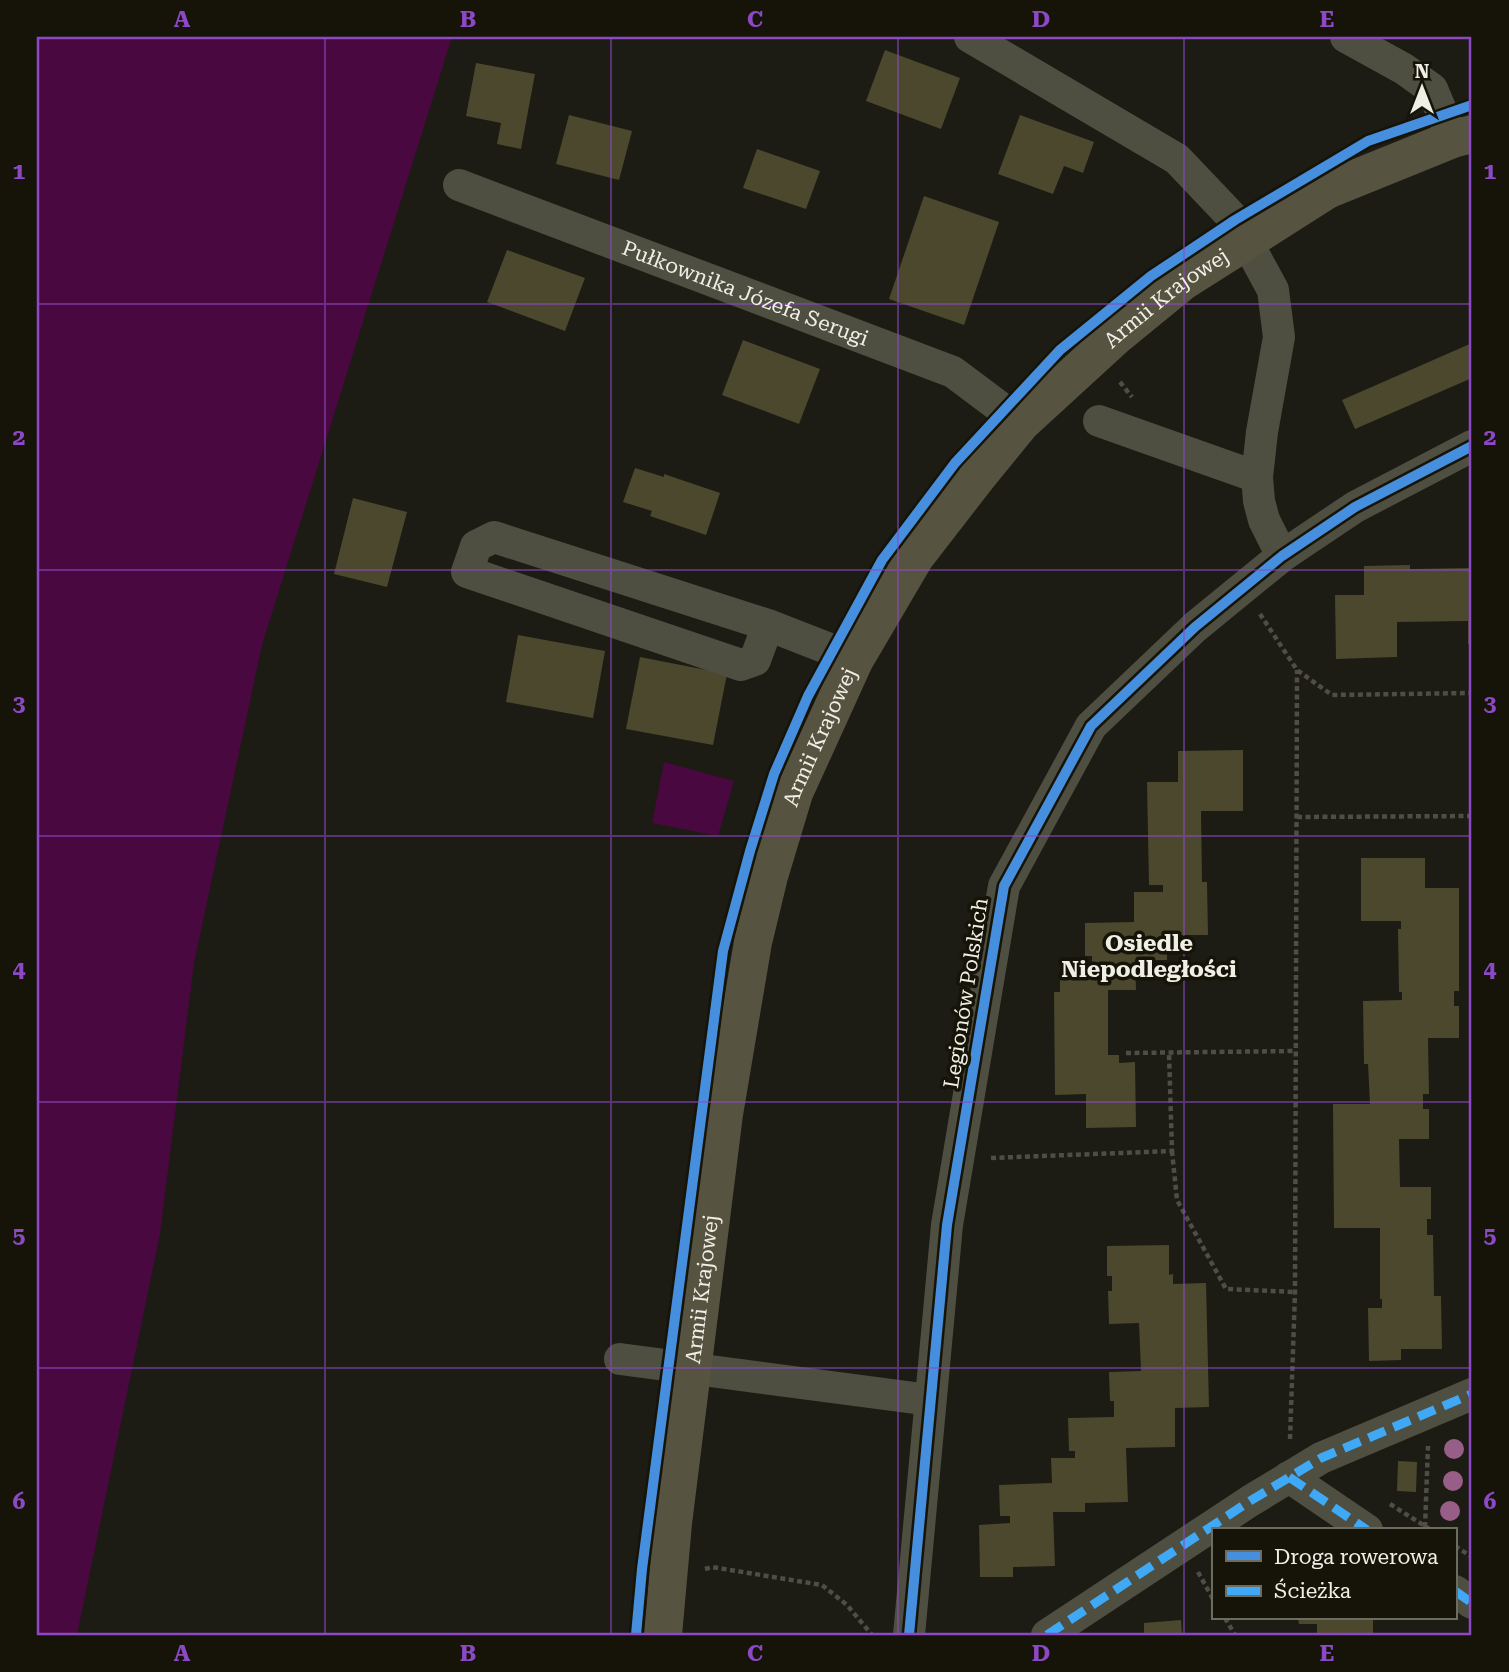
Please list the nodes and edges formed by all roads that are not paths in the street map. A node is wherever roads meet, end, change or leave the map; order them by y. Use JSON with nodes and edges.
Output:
{"nodes":[{"id":1,"x":970,"y":37,"type":"edge"},
{"id":2,"x":1346,"y":37,"type":"edge"},
{"id":3,"x":1463,"y":137,"type":"edge"},
{"id":4,"x":459,"y":186,"type":"dead end"},
{"id":5,"x":1245,"y":241,"type":"junction"},
{"id":6,"x":1099,"y":421,"type":"dead end"},
{"id":7,"x":1021,"y":423,"type":"junction"},
{"id":8,"x":1472,"y":446,"type":"edge"},
{"id":9,"x":1257,"y":477,"type":"junction"},
{"id":10,"x":1282,"y":556,"type":"junction"},
{"id":11,"x":768,"y":625,"type":"junction"},
{"id":12,"x":855,"y":659,"type":"junction"},
{"id":13,"x":620,"y":1359,"type":"dead end"},
{"id":14,"x":693,"y":1368,"type":"junction"},
{"id":15,"x":1472,"y":1394,"type":"edge"},
{"id":16,"x":930,"y":1400,"type":"junction"},
{"id":17,"x":1289,"y":1477,"type":"junction"},
{"id":18,"x":1364,"y":1528,"type":"edge"},
{"id":19,"x":1456,"y":1592,"type":"edge"},
{"id":20,"x":1472,"y":1603,"type":"edge"},
{"id":21,"x":902,"y":1633,"type":"edge"},
{"id":22,"x":663,"y":1635,"type":"edge"},
{"id":23,"x":1047,"y":1635,"type":"edge"}],
"edges":[{"from":1,"to":5,"type":"street"},
{"from":2,"to":3,"type":"street"},
{"from":3,"to":5,"type":"main road","name":"Armii Krajowej"},
{"from":4,"to":7,"type":"street","name":"Pułkownika Józefa Serugi"},
{"from":5,"to":7,"type":"main road","name":"Armii Krajowej"},
{"from":5,"to":9,"type":"street"},
{"from":6,"to":9,"type":"street"},
{"from":7,"to":12,"type":"main road","name":"Armii Krajowej"},
{"from":8,"to":10,"type":"street","name":"Legionów Polskich"},
{"from":9,"to":10,"type":"street"},
{"from":10,"to":16,"type":"street","name":"Legionów Polskich"},
{"from":11,"to":11,"type":"street"},
{"from":11,"to":12,"type":"street"},
{"from":12,"to":14,"type":"main road","name":"Armii Krajowej"},
{"from":13,"to":14,"type":"street"},
{"from":14,"to":16,"type":"street"},
{"from":14,"to":22,"type":"main road","name":"Armii Krajowej"},
{"from":15,"to":17,"type":"street"},
{"from":16,"to":21,"type":"street","name":"Legionów Polskich"},
{"from":17,"to":18,"type":"street"},
{"from":17,"to":23,"type":"street"},
{"from":19,"to":20,"type":"street"}]}
